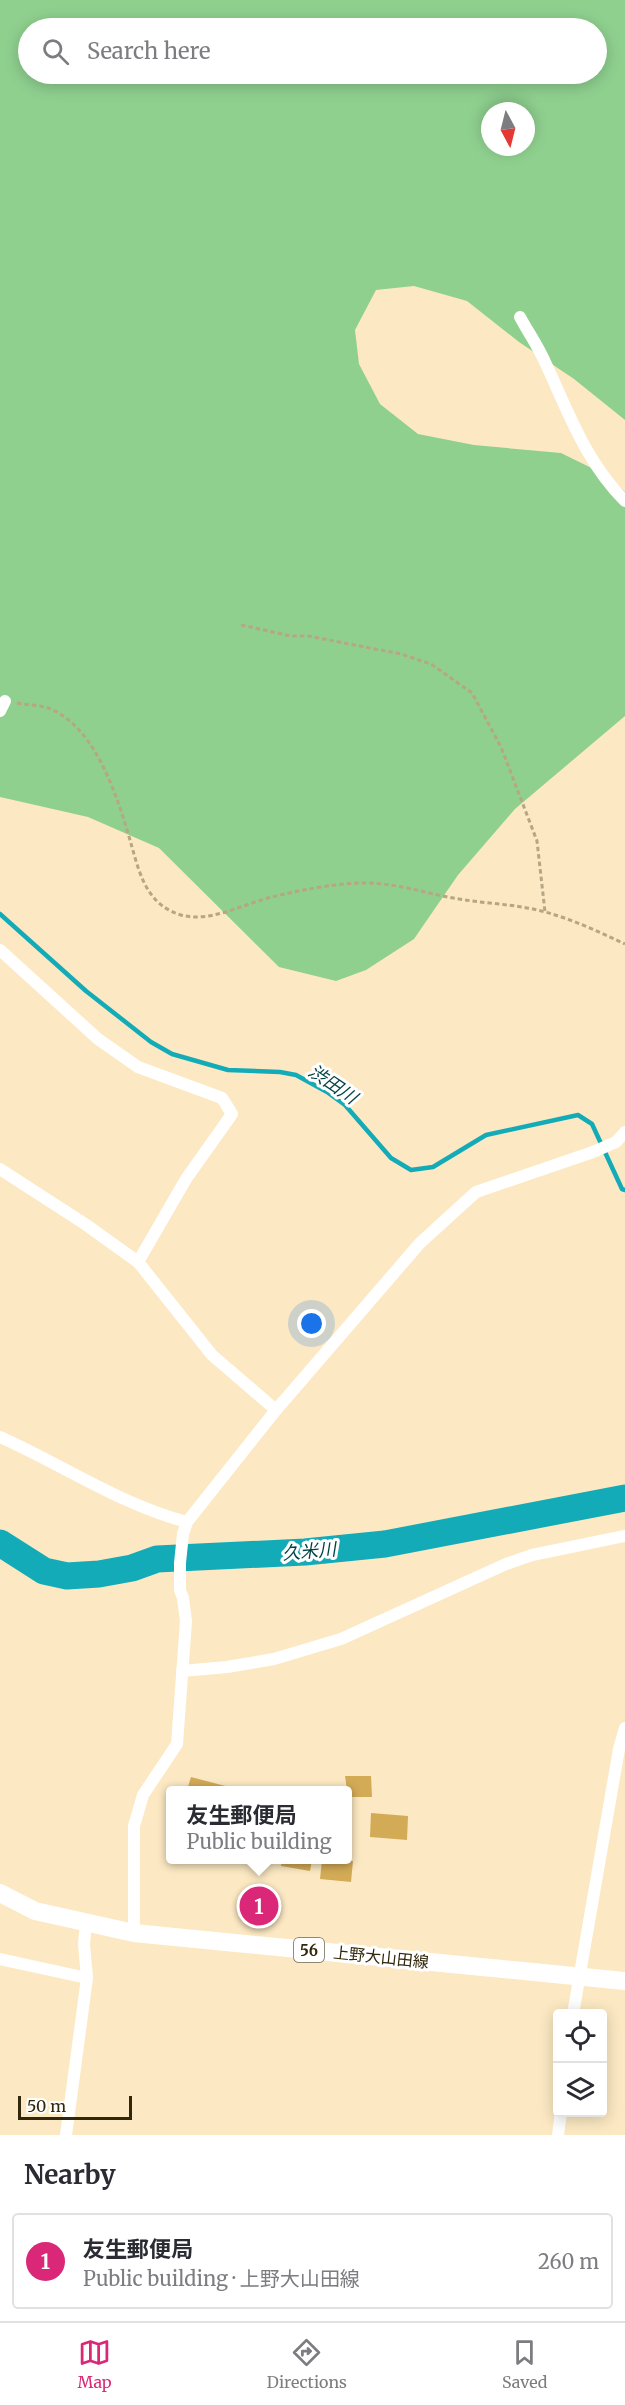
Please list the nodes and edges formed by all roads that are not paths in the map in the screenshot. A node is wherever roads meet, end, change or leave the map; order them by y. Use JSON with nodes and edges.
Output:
{"nodes":[{"id":1,"x":520,"y":317,"type":"dead end"},
{"id":2,"x":625,"y":501,"type":"edge"},
{"id":3,"x":0,"y":950,"type":"edge"},
{"id":4,"x":625,"y":1132,"type":"edge"},
{"id":5,"x":0,"y":1169,"type":"edge"},
{"id":6,"x":138,"y":1262,"type":"junction"},
{"id":7,"x":276,"y":1410,"type":"junction"},
{"id":8,"x":0,"y":1437,"type":"edge"},
{"id":9,"x":187,"y":1522,"type":"junction"},
{"id":10,"x":625,"y":1536,"type":"edge"},
{"id":11,"x":182,"y":1671,"type":"junction"},
{"id":12,"x":625,"y":1728,"type":"edge"},
{"id":13,"x":0,"y":1893,"type":"edge"},
{"id":14,"x":86,"y":1923,"type":"junction"},
{"id":15,"x":134,"y":1933,"type":"junction"},
{"id":16,"x":0,"y":1959,"type":"edge"},
{"id":17,"x":581,"y":1977,"type":"junction"},
{"id":18,"x":87,"y":1978,"type":"junction"},
{"id":19,"x":625,"y":1981,"type":"edge"},
{"id":20,"x":574,"y":2009,"type":"edge"},
{"id":21,"x":560,"y":2117,"type":"edge"},
{"id":22,"x":66,"y":2135,"type":"edge"},
{"id":23,"x":558,"y":2135,"type":"edge"}],
"edges":[{"from":1,"to":2,"type":"street"},
{"from":3,"to":6,"type":"street"},
{"from":4,"to":7,"type":"street"},
{"from":5,"to":6,"type":"street"},
{"from":6,"to":7,"type":"street"},
{"from":7,"to":9,"type":"street"},
{"from":8,"to":9,"type":"street"},
{"from":9,"to":11,"type":"street"},
{"from":10,"to":11,"type":"street"},
{"from":11,"to":15,"type":"street"},
{"from":12,"to":17,"type":"street"},
{"from":13,"to":14,"type":"main road","name":"上野大山田線","number":"56"},
{"from":14,"to":15,"type":"main road","name":"上野大山田線","number":"56"},
{"from":14,"to":18,"type":"street"},
{"from":15,"to":17,"type":"main road","name":"上野大山田線","number":"56"},
{"from":16,"to":18,"type":"street"},
{"from":17,"to":19,"type":"main road","name":"上野大山田線","number":"56"},
{"from":17,"to":20,"type":"street"},
{"from":18,"to":22,"type":"street"},
{"from":21,"to":23,"type":"street"}]}
